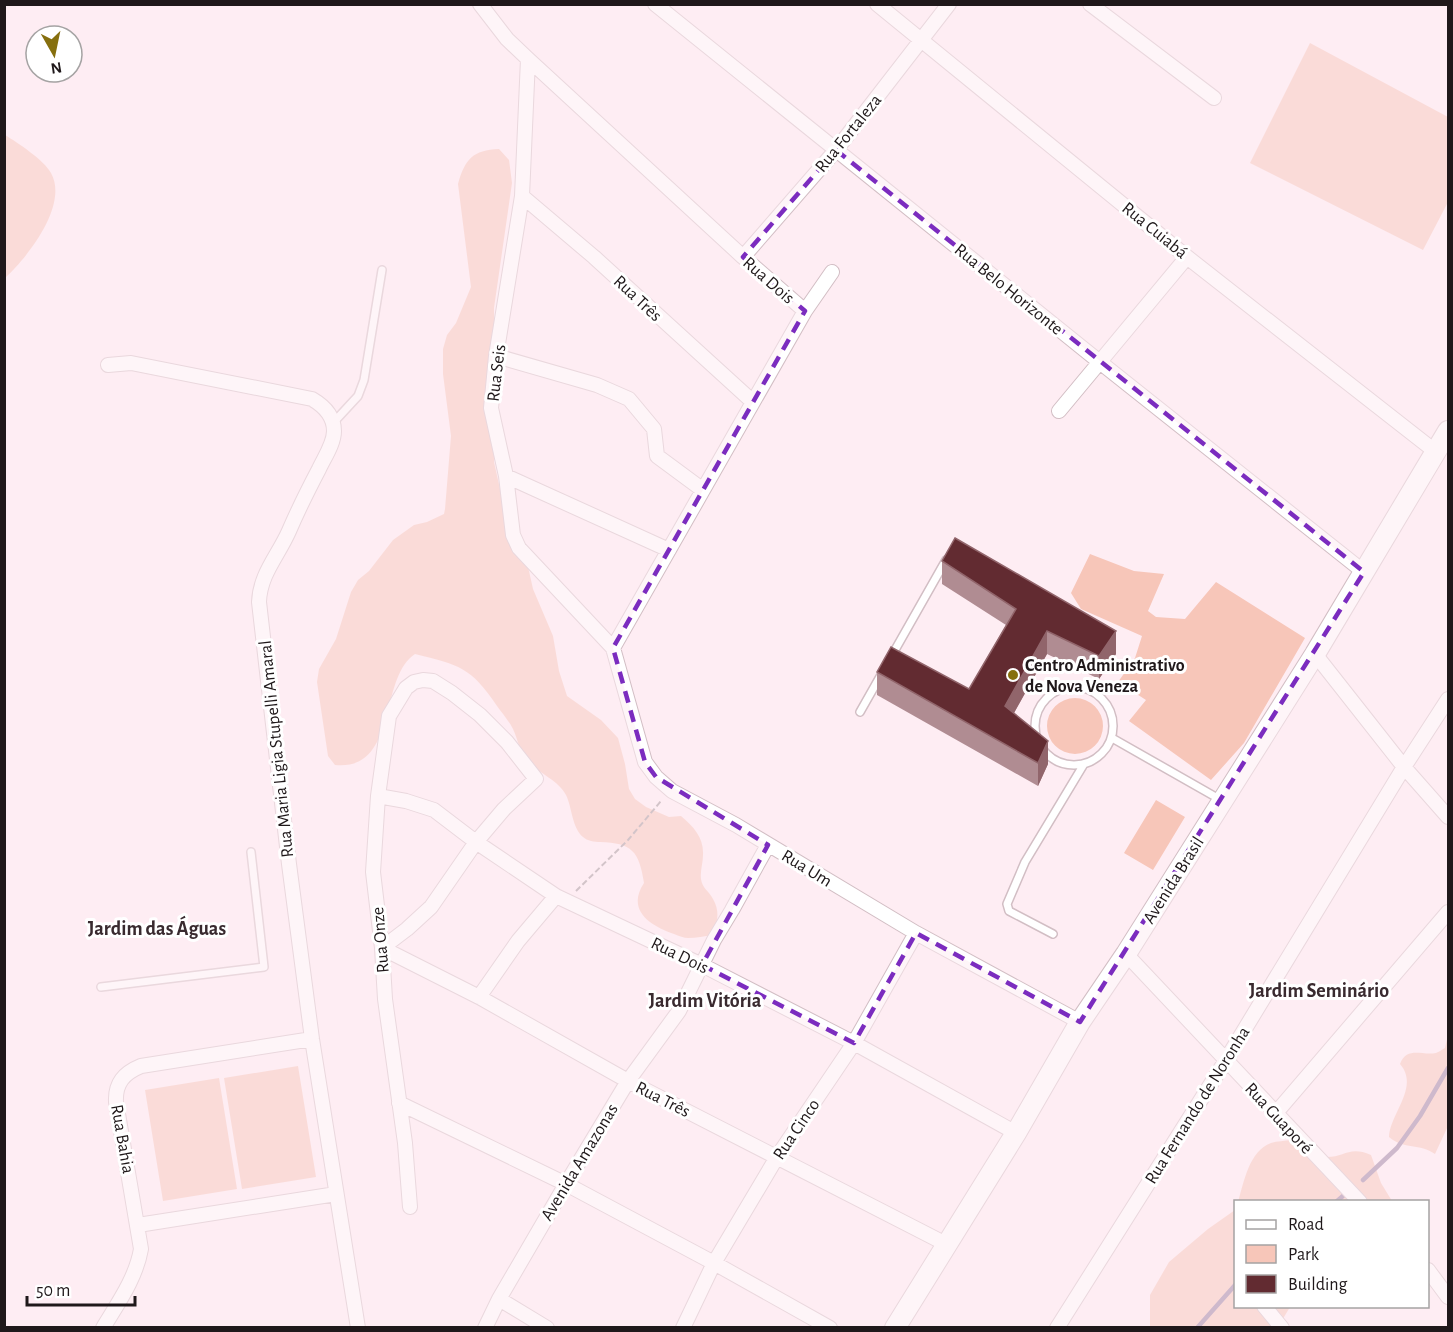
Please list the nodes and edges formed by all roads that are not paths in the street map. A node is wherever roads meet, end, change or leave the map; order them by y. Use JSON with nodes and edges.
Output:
{"nodes":[{"id":1,"x":480,"y":4,"type":"edge"},
{"id":2,"x":655,"y":4,"type":"edge"},
{"id":3,"x":877,"y":4,"type":"edge"},
{"id":4,"x":949,"y":4,"type":"edge"},
{"id":5,"x":1090,"y":4,"type":"edge"},
{"id":6,"x":922,"y":40,"type":"junction"},
{"id":7,"x":528,"y":59,"type":"junction"},
{"id":8,"x":1214,"y":98,"type":"dead end"},
{"id":9,"x":836,"y":150,"type":"junction"},
{"id":10,"x":522,"y":196,"type":"junction"},
{"id":11,"x":743,"y":257,"type":"junction"},
{"id":12,"x":1187,"y":257,"type":"junction"},
{"id":13,"x":382,"y":270,"type":"dead end"},
{"id":14,"x":832,"y":272,"type":"dead end"},
{"id":15,"x":805,"y":311,"type":"junction"},
{"id":16,"x":496,"y":356,"type":"junction"},
{"id":17,"x":1101,"y":363,"type":"junction"},
{"id":18,"x":108,"y":365,"type":"dead end"},
{"id":19,"x":753,"y":402,"type":"junction"},
{"id":20,"x":1059,"y":411,"type":"dead end"},
{"id":21,"x":333,"y":423,"type":"junction"},
{"id":22,"x":1449,"y":431,"type":"edge"},
{"id":23,"x":1436,"y":452,"type":"junction"},
{"id":24,"x":506,"y":476,"type":"junction"},
{"id":25,"x":703,"y":490,"type":"junction"},
{"id":26,"x":669,"y":550,"type":"junction"},
{"id":27,"x":947,"y":558,"type":"edge"},
{"id":28,"x":1365,"y":572,"type":"junction"},
{"id":29,"x":613,"y":648,"type":"junction"},
{"id":30,"x":1315,"y":654,"type":"junction"},
{"id":31,"x":889,"y":661,"type":"edge"},
{"id":32,"x":883,"y":671,"type":"edge"},
{"id":33,"x":1449,"y":699,"type":"edge"},
{"id":34,"x":860,"y":712,"type":"dead end"},
{"id":35,"x":1112,"y":738,"type":"junction"},
{"id":36,"x":1084,"y":765,"type":"junction"},
{"id":37,"x":1404,"y":767,"type":"junction"},
{"id":38,"x":378,"y":796,"type":"junction"},
{"id":39,"x":1223,"y":801,"type":"junction"},
{"id":40,"x":1449,"y":817,"type":"edge"},
{"id":41,"x":476,"y":842,"type":"junction"},
{"id":42,"x":768,"y":845,"type":"junction"},
{"id":43,"x":251,"y":852,"type":"dead end"},
{"id":44,"x":561,"y":899,"type":"junction"},
{"id":45,"x":1449,"y":912,"type":"edge"},
{"id":46,"x":916,"y":933,"type":"junction"},
{"id":47,"x":1053,"y":934,"type":"dead end"},
{"id":48,"x":382,"y":948,"type":"junction"},
{"id":49,"x":1126,"y":954,"type":"junction"},
{"id":50,"x":702,"y":965,"type":"junction"},
{"id":51,"x":101,"y":987,"type":"dead end"},
{"id":52,"x":478,"y":997,"type":"junction"},
{"id":53,"x":1080,"y":1023,"type":"junction"},
{"id":54,"x":312,"y":1039,"type":"junction"},
{"id":55,"x":854,"y":1043,"type":"junction"},
{"id":56,"x":1226,"y":1060,"type":"junction"},
{"id":57,"x":628,"y":1081,"type":"junction"},
{"id":58,"x":399,"y":1104,"type":"junction"},
{"id":59,"x":1275,"y":1114,"type":"junction"},
{"id":60,"x":1016,"y":1133,"type":"junction"},
{"id":61,"x":777,"y":1157,"type":"junction"},
{"id":62,"x":566,"y":1184,"type":"junction"},
{"id":63,"x":336,"y":1194,"type":"junction"},
{"id":64,"x":1358,"y":1200,"type":"edge"},
{"id":65,"x":410,"y":1207,"type":"dead end"},
{"id":66,"x":138,"y":1225,"type":"junction"},
{"id":67,"x":946,"y":1244,"type":"junction"},
{"id":68,"x":714,"y":1263,"type":"junction"},
{"id":69,"x":1429,"y":1271,"type":"edge"},
{"id":70,"x":1449,"y":1297,"type":"edge"},
{"id":71,"x":499,"y":1299,"type":"junction"},
{"id":72,"x":1266,"y":1308,"type":"edge"},
{"id":73,"x":103,"y":1328,"type":"edge"},
{"id":74,"x":357,"y":1328,"type":"edge"},
{"id":75,"x":485,"y":1328,"type":"edge"},
{"id":76,"x":547,"y":1328,"type":"edge"},
{"id":77,"x":683,"y":1328,"type":"edge"},
{"id":78,"x":830,"y":1328,"type":"edge"},
{"id":79,"x":895,"y":1328,"type":"edge"},
{"id":80,"x":1057,"y":1328,"type":"edge"},
{"id":81,"x":1282,"y":1328,"type":"edge"}],
"edges":[{"from":1,"to":7,"type":"street","name":"Rua Dois"},
{"from":2,"to":9,"type":"street","name":"Rua Belo Horizonte"},
{"from":3,"to":6,"type":"street","name":"Rua Cuiabá"},
{"from":4,"to":6,"type":"street","name":"Rua Fortaleza"},
{"from":5,"to":8,"type":"street"},
{"from":6,"to":9,"type":"street","name":"Rua Fortaleza"},
{"from":6,"to":12,"type":"street","name":"Rua Cuiabá"},
{"from":7,"to":10,"type":"street","name":"Rua Seis"},
{"from":7,"to":11,"type":"street","name":"Rua Dois"},
{"from":9,"to":11,"type":"street","name":"Rua Fortaleza"},
{"from":9,"to":17,"type":"street","name":"Rua Belo Horizonte"},
{"from":10,"to":16,"type":"street","name":"Rua Seis"},
{"from":10,"to":19,"type":"street","name":"Rua Três"},
{"from":11,"to":15,"type":"street","name":"Rua Dois"},
{"from":12,"to":17,"type":"street"},
{"from":12,"to":23,"type":"street","name":"Rua Cuiabá"},
{"from":13,"to":21,"type":"lane"},
{"from":14,"to":15,"type":"street"},
{"from":15,"to":19,"type":"street","name":"Rua Dois"},
{"from":16,"to":24,"type":"street","name":"Rua Seis"},
{"from":16,"to":25,"type":"street"},
{"from":17,"to":20,"type":"street"},
{"from":17,"to":28,"type":"street","name":"Rua Belo Horizonte"},
{"from":18,"to":21,"type":"street"},
{"from":19,"to":25,"type":"street","name":"Rua Dois"},
{"from":21,"to":54,"type":"street","name":"Rua Maria Ligia Stupelli Amaral"},
{"from":22,"to":23,"type":"street","name":"Avenida Brasil"},
{"from":23,"to":28,"type":"street","name":"Avenida Brasil"},
{"from":24,"to":26,"type":"street"},
{"from":24,"to":29,"type":"street","name":"Rua Seis"},
{"from":25,"to":26,"type":"street","name":"Rua Dois"},
{"from":26,"to":29,"type":"street","name":"Rua Dois"},
{"from":27,"to":31,"type":"lane"},
{"from":28,"to":30,"type":"street","name":"Avenida Brasil"},
{"from":29,"to":42,"type":"street","name":"Rua Um"},
{"from":30,"to":37,"type":"street"},
{"from":30,"to":39,"type":"street","name":"Avenida Brasil"},
{"from":32,"to":34,"type":"lane"},
{"from":33,"to":37,"type":"street","name":"Rua Fernando de Noronha"},
{"from":35,"to":36,"type":"lane"},
{"from":35,"to":36,"type":"lane"},
{"from":35,"to":39,"type":"lane"},
{"from":36,"to":47,"type":"lane"},
{"from":37,"to":40,"type":"street"},
{"from":37,"to":56,"type":"street","name":"Rua Fernando de Noronha"},
{"from":38,"to":41,"type":"street","name":"Rua Dois"},
{"from":38,"to":41,"type":"street","name":"Rua Onze"},
{"from":38,"to":48,"type":"street","name":"Rua Onze"},
{"from":39,"to":49,"type":"street","name":"Avenida Brasil"},
{"from":41,"to":44,"type":"street","name":"Rua Dois"},
{"from":41,"to":48,"type":"street"},
{"from":42,"to":46,"type":"street","name":"Rua Um"},
{"from":42,"to":50,"type":"street","name":"Avenida Amazonas"},
{"from":43,"to":51,"type":"lane"},
{"from":44,"to":50,"type":"street","name":"Rua Dois"},
{"from":44,"to":52,"type":"street"},
{"from":45,"to":59,"type":"street"},
{"from":46,"to":53,"type":"street","name":"Rua Um"},
{"from":46,"to":55,"type":"street","name":"Rua Cinco"},
{"from":48,"to":52,"type":"street","name":"Rua Três"},
{"from":48,"to":58,"type":"street","name":"Rua Onze"},
{"from":49,"to":53,"type":"street","name":"Avenida Brasil"},
{"from":49,"to":56,"type":"street","name":"Rua Guaporé"},
{"from":50,"to":55,"type":"street","name":"Rua Dois"},
{"from":50,"to":57,"type":"street","name":"Avenida Amazonas"},
{"from":52,"to":57,"type":"street","name":"Rua Três"},
{"from":53,"to":60,"type":"street","name":"Avenida Brasil"},
{"from":54,"to":63,"type":"street","name":"Rua Maria Ligia Stupelli Amaral"},
{"from":54,"to":66,"type":"street","name":"Rua Bahia"},
{"from":55,"to":60,"type":"street","name":"Rua Dois"},
{"from":55,"to":61,"type":"street","name":"Rua Cinco"},
{"from":56,"to":59,"type":"street","name":"Rua Guaporé"},
{"from":56,"to":80,"type":"street","name":"Rua Fernando de Noronha"},
{"from":57,"to":61,"type":"street","name":"Rua Três"},
{"from":57,"to":62,"type":"street","name":"Avenida Amazonas"},
{"from":58,"to":62,"type":"street"},
{"from":58,"to":65,"type":"street","name":"Rua Onze"},
{"from":59,"to":64,"type":"street","name":"Rua Guaporé"},
{"from":60,"to":67,"type":"street","name":"Avenida Brasil"},
{"from":61,"to":67,"type":"street","name":"Rua Três"},
{"from":61,"to":68,"type":"street","name":"Rua Cinco"},
{"from":62,"to":68,"type":"street"},
{"from":62,"to":71,"type":"street","name":"Avenida Amazonas"},
{"from":63,"to":66,"type":"street"},
{"from":63,"to":74,"type":"street","name":"Rua Maria Ligia Stupelli Amaral"},
{"from":66,"to":73,"type":"street","name":"Rua Bahia"},
{"from":67,"to":79,"type":"street","name":"Avenida Brasil"},
{"from":68,"to":77,"type":"street","name":"Rua Cinco"},
{"from":68,"to":78,"type":"street"},
{"from":69,"to":70,"type":"street"},
{"from":71,"to":75,"type":"street","name":"Avenida Amazonas"},
{"from":71,"to":76,"type":"street"},
{"from":72,"to":81,"type":"street"}]}
